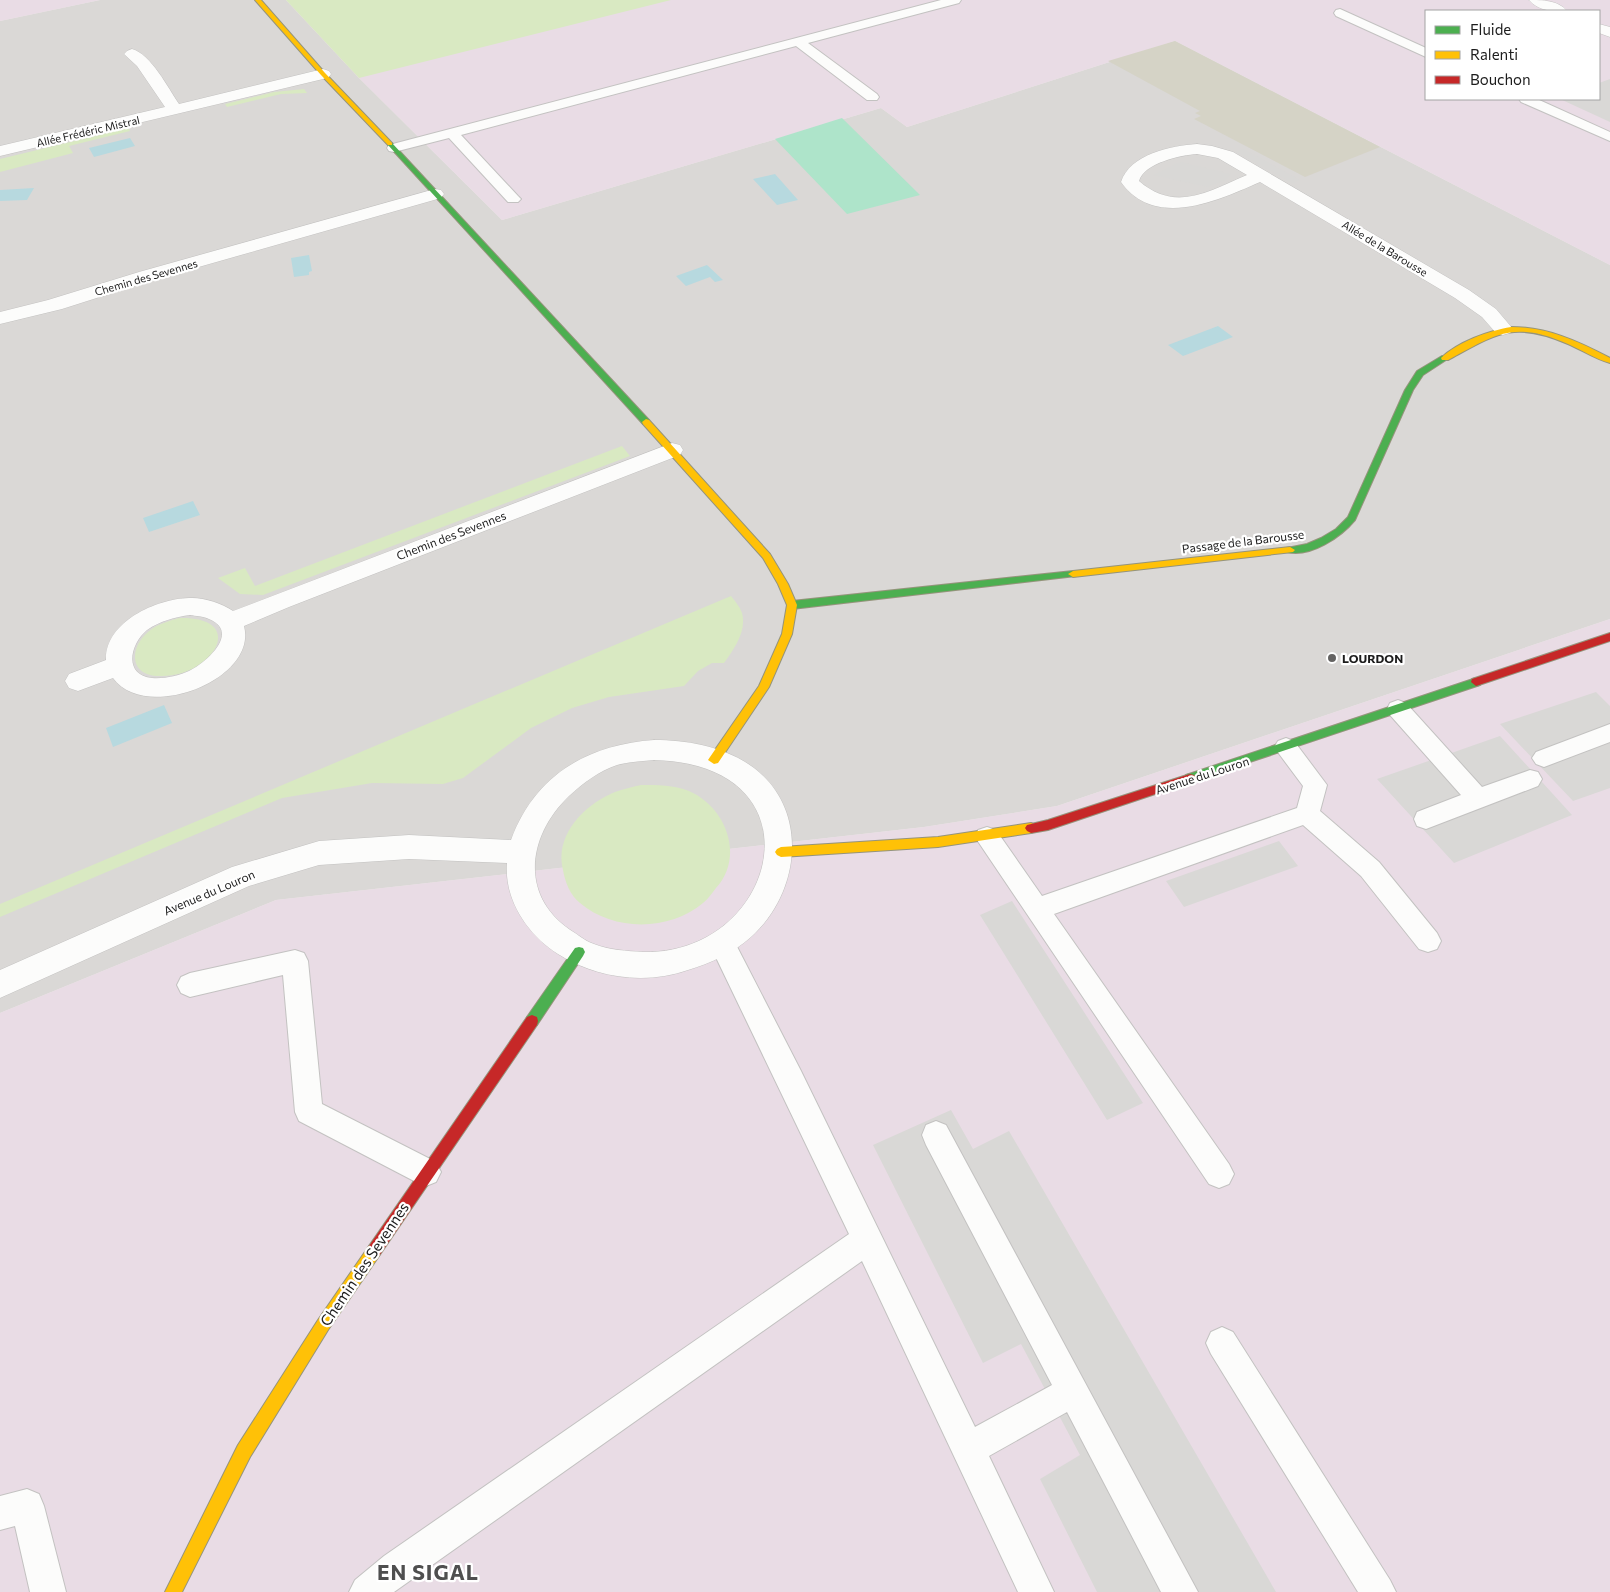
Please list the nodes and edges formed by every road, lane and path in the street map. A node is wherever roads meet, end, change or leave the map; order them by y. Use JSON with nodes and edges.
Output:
{"nodes":[{"id":1,"x":258,"y":0,"type":"edge"},
{"id":2,"x":955,"y":0,"type":"edge"},
{"id":3,"x":1536,"y":0,"type":"edge"},
{"id":4,"x":1558,"y":10,"type":"edge"},
{"id":5,"x":1340,"y":14,"type":"dead end"},
{"id":6,"x":799,"y":42,"type":"junction"},
{"id":7,"x":1425,"y":53,"type":"edge"},
{"id":8,"x":132,"y":54,"type":"dead end"},
{"id":9,"x":323,"y":74,"type":"junction"},
{"id":10,"x":872,"y":97,"type":"dead end"},
{"id":11,"x":1528,"y":100,"type":"edge"},
{"id":12,"x":175,"y":110,"type":"junction"},
{"id":13,"x":452,"y":133,"type":"junction"},
{"id":14,"x":1610,"y":137,"type":"edge"},
{"id":15,"x":394,"y":148,"type":"junction"},
{"id":16,"x":0,"y":152,"type":"edge"},
{"id":17,"x":1261,"y":175,"type":"junction"},
{"id":18,"x":435,"y":194,"type":"junction"},
{"id":19,"x":513,"y":199,"type":"dead end"},
{"id":20,"x":0,"y":318,"type":"edge"},
{"id":21,"x":1503,"y":329,"type":"junction"},
{"id":22,"x":1610,"y":362,"type":"edge"},
{"id":23,"x":672,"y":450,"type":"junction"},
{"id":24,"x":792,"y":605,"type":"junction"},
{"id":25,"x":231,"y":622,"type":"junction"},
{"id":26,"x":1610,"y":637,"type":"edge"},
{"id":27,"x":118,"y":666,"type":"junction"},
{"id":28,"x":78,"y":682,"type":"dead end"},
{"id":29,"x":1398,"y":710,"type":"junction"},
{"id":30,"x":1610,"y":733,"type":"edge"},
{"id":31,"x":1286,"y":747,"type":"junction"},
{"id":32,"x":1544,"y":758,"type":"dead end"},
{"id":33,"x":714,"y":760,"type":"junction"},
{"id":34,"x":1530,"y":779,"type":"dead end"},
{"id":35,"x":1478,"y":798,"type":"junction"},
{"id":36,"x":1307,"y":814,"type":"junction"},
{"id":37,"x":1426,"y":819,"type":"dead end"},
{"id":38,"x":987,"y":837,"type":"junction"},
{"id":39,"x":521,"y":852,"type":"junction"},
{"id":40,"x":781,"y":852,"type":"junction"},
{"id":41,"x":1037,"y":909,"type":"junction"},
{"id":42,"x":1428,"y":941,"type":"dead end"},
{"id":43,"x":722,"y":943,"type":"junction"},
{"id":44,"x":579,"y":952,"type":"junction"},
{"id":45,"x":0,"y":984,"type":"edge"},
{"id":46,"x":190,"y":985,"type":"dead end"},
{"id":47,"x":936,"y":1135,"type":"dead end"},
{"id":48,"x":426,"y":1172,"type":"junction"},
{"id":49,"x":1219,"y":1174,"type":"dead end"},
{"id":50,"x":867,"y":1240,"type":"junction"},
{"id":51,"x":1222,"y":1343,"type":"dead end"},
{"id":52,"x":1073,"y":1391,"type":"junction"},
{"id":53,"x":968,"y":1449,"type":"junction"},
{"id":54,"x":0,"y":1513,"type":"edge"},
{"id":55,"x":1032,"y":1587,"type":"edge"},
{"id":56,"x":48,"y":1592,"type":"edge"},
{"id":57,"x":174,"y":1592,"type":"edge"},
{"id":58,"x":367,"y":1592,"type":"edge"},
{"id":59,"x":1180,"y":1592,"type":"edge"},
{"id":60,"x":1378,"y":1592,"type":"edge"}],
"edges":[{"from":1,"to":9,"type":"street"},
{"from":2,"to":6,"type":"lane"},
{"from":3,"to":4,"type":"street"},
{"from":5,"to":7,"type":"lane"},
{"from":6,"to":10,"type":"lane"},
{"from":6,"to":13,"type":"lane"},
{"from":8,"to":12,"type":"street"},
{"from":9,"to":12,"type":"street","name":"Allée Frédéric Mistral"},
{"from":9,"to":15,"type":"street"},
{"from":11,"to":14,"type":"lane"},
{"from":12,"to":16,"type":"street","name":"Allée Frédéric Mistral"},
{"from":13,"to":15,"type":"lane"},
{"from":13,"to":19,"type":"lane"},
{"from":15,"to":18,"type":"street"},
{"from":17,"to":17,"type":"street","name":"Allée de la Barousse"},
{"from":17,"to":21,"type":"street","name":"Allée de la Barousse"},
{"from":18,"to":20,"type":"street","name":"Chemin des Sevennes"},
{"from":18,"to":23,"type":"street"},
{"from":21,"to":22,"type":"street"},
{"from":21,"to":24,"type":"street","name":"Passage de la Barousse"},
{"from":23,"to":24,"type":"street"},
{"from":23,"to":25,"type":"street","name":"Chemin des Sevennes"},
{"from":24,"to":33,"type":"street"},
{"from":25,"to":27,"type":"street"},
{"from":25,"to":27,"type":"street"},
{"from":26,"to":29,"type":"street","name":"Avenue du Louron"},
{"from":27,"to":28,"type":"street"},
{"from":29,"to":31,"type":"street","name":"Avenue du Louron"},
{"from":29,"to":35,"type":"lane"},
{"from":30,"to":32,"type":"lane"},
{"from":31,"to":36,"type":"lane"},
{"from":31,"to":38,"type":"street","name":"Avenue du Louron"},
{"from":33,"to":39,"type":"street"},
{"from":33,"to":40,"type":"street"},
{"from":34,"to":35,"type":"lane"},
{"from":35,"to":37,"type":"lane"},
{"from":36,"to":41,"type":"lane"},
{"from":36,"to":42,"type":"lane"},
{"from":38,"to":40,"type":"street","name":"Avenue du Louron"},
{"from":38,"to":41,"type":"lane"},
{"from":39,"to":44,"type":"street"},
{"from":39,"to":45,"type":"street","name":"Avenue du Louron"},
{"from":40,"to":43,"type":"street"},
{"from":41,"to":49,"type":"lane"},
{"from":43,"to":44,"type":"street"},
{"from":43,"to":50,"type":"lane"},
{"from":44,"to":48,"type":"street","name":"Chemin des Sevennes"},
{"from":46,"to":48,"type":"lane"},
{"from":47,"to":52,"type":"lane"},
{"from":48,"to":57,"type":"street","name":"Chemin des Sevennes"},
{"from":50,"to":53,"type":"lane"},
{"from":50,"to":58,"type":"lane"},
{"from":51,"to":60,"type":"lane"},
{"from":52,"to":53,"type":"lane"},
{"from":52,"to":59,"type":"lane"},
{"from":53,"to":55,"type":"lane"},
{"from":54,"to":56,"type":"lane"}]}
